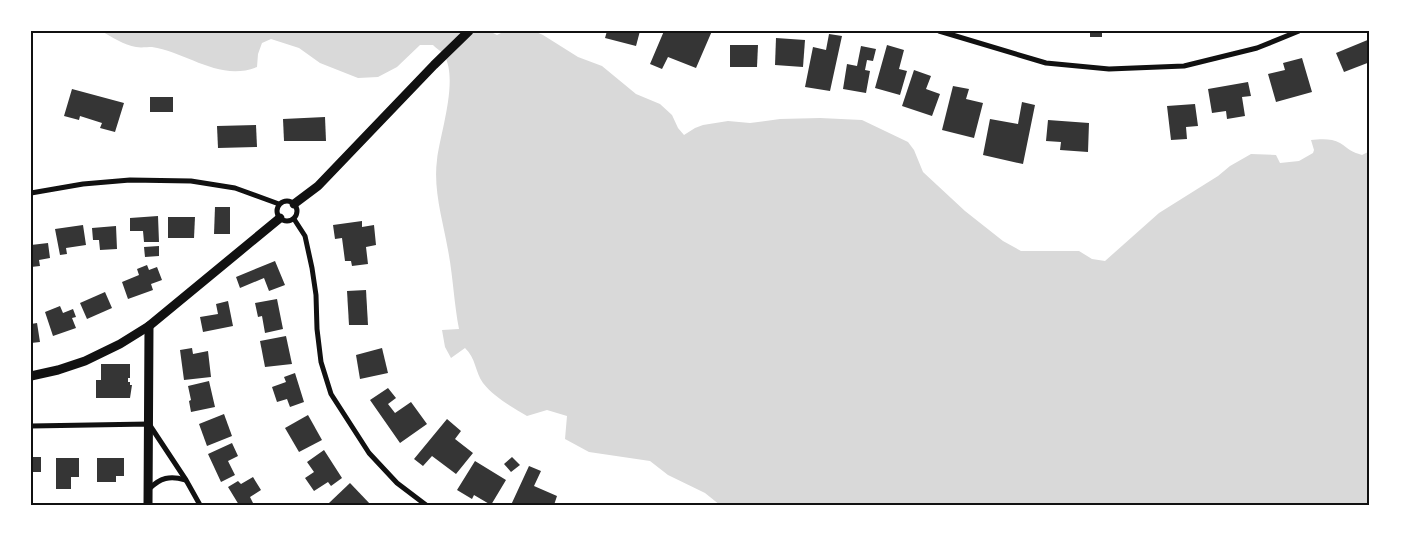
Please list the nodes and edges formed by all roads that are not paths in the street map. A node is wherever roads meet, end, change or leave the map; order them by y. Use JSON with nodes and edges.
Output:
{"nodes":[{"id":1,"x":469,"y":31,"type":"edge"},
{"id":2,"x":939,"y":31,"type":"edge"},
{"id":3,"x":1299,"y":31,"type":"edge"},
{"id":4,"x":31,"y":193,"type":"edge"},
{"id":5,"x":279,"y":204,"type":"junction"},
{"id":6,"x":294,"y":204,"type":"junction"},
{"id":7,"x":280,"y":218,"type":"junction"},
{"id":8,"x":294,"y":219,"type":"junction"},
{"id":9,"x":149,"y":326,"type":"junction"},
{"id":10,"x":31,"y":376,"type":"edge"},
{"id":11,"x":149,"y":424,"type":"junction"},
{"id":12,"x":31,"y":426,"type":"edge"},
{"id":13,"x":186,"y":480,"type":"junction"},
{"id":14,"x":148,"y":489,"type":"junction"},
{"id":15,"x":148,"y":505,"type":"edge"},
{"id":16,"x":200,"y":505,"type":"edge"},
{"id":17,"x":426,"y":505,"type":"edge"}],
"edges":[{"from":1,"to":6,"type":"street"},
{"from":2,"to":3,"type":"street"},
{"from":4,"to":5,"type":"street"},
{"from":5,"to":6,"type":"street"},
{"from":5,"to":7,"type":"street"},
{"from":6,"to":8,"type":"street"},
{"from":7,"to":8,"type":"street"},
{"from":7,"to":9,"type":"street"},
{"from":8,"to":17,"type":"street"},
{"from":9,"to":10,"type":"street"},
{"from":9,"to":11,"type":"street"},
{"from":11,"to":12,"type":"street"},
{"from":11,"to":13,"type":"street"},
{"from":11,"to":14,"type":"street"},
{"from":13,"to":14,"type":"street"},
{"from":13,"to":16,"type":"street"},
{"from":14,"to":15,"type":"street"}]}
